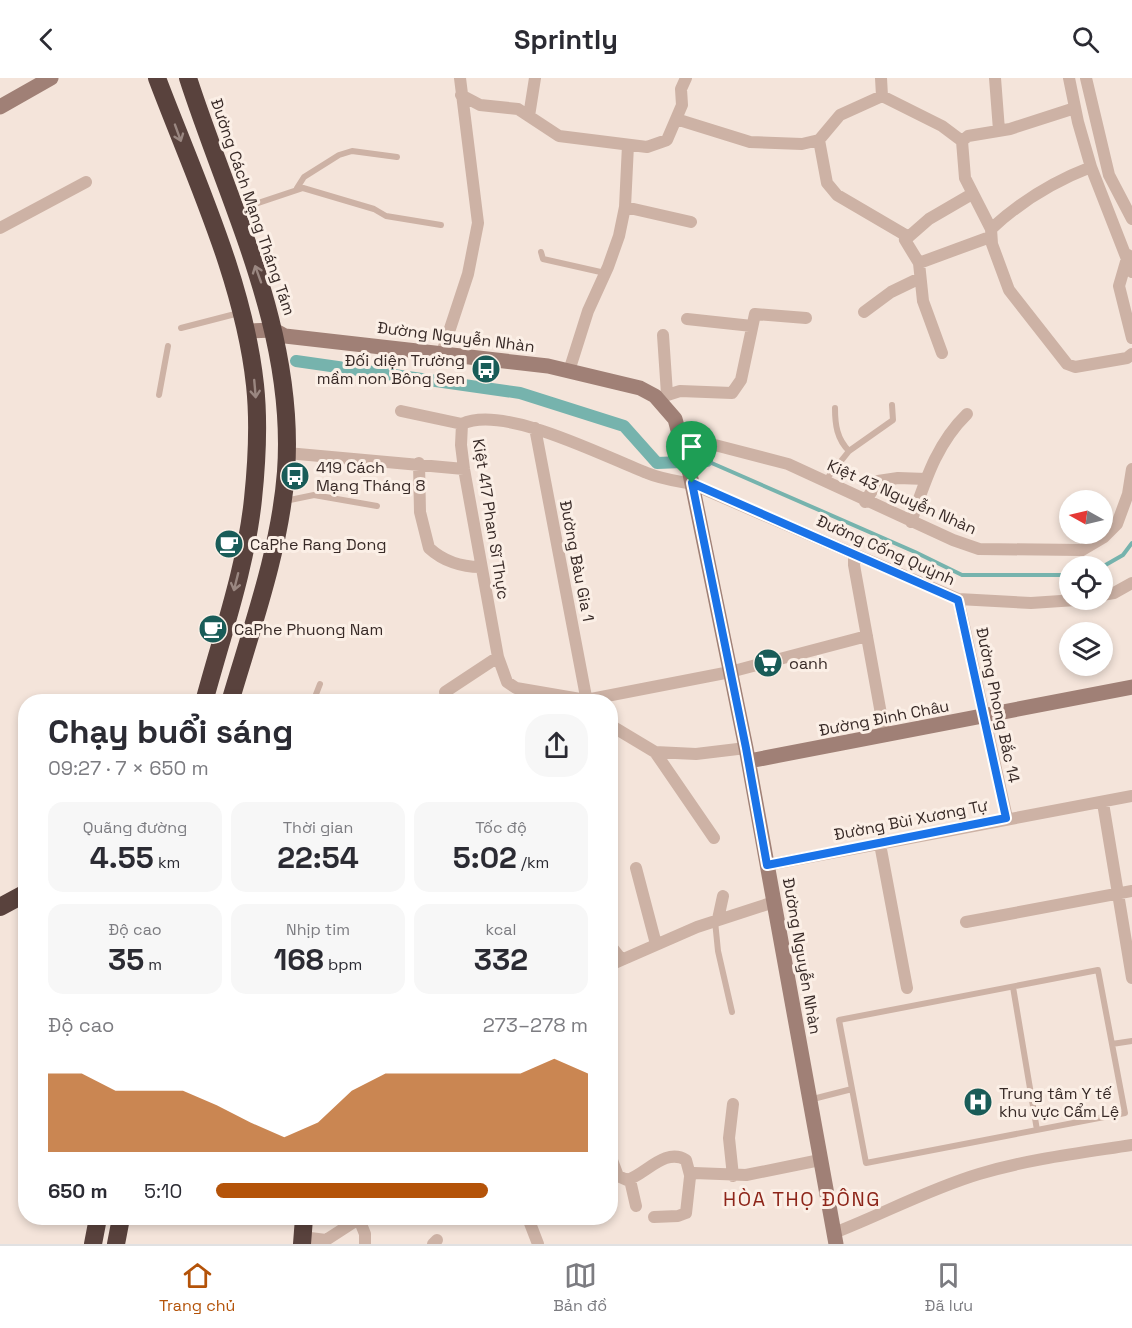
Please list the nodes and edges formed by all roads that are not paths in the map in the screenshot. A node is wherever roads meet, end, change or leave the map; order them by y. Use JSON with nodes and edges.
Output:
{"nodes":[{"id":1,"x":51,"y":78,"type":"edge"},
{"id":2,"x":157,"y":78,"type":"edge"},
{"id":3,"x":188,"y":78,"type":"edge"},
{"id":4,"x":460,"y":78,"type":"edge"},
{"id":5,"x":535,"y":78,"type":"edge"},
{"id":6,"x":686,"y":78,"type":"edge"},
{"id":7,"x":881,"y":78,"type":"edge"},
{"id":8,"x":995,"y":78,"type":"edge"},
{"id":9,"x":1069,"y":78,"type":"edge"},
{"id":10,"x":1086,"y":78,"type":"edge"},
{"id":11,"x":461,"y":95,"type":"junction"},
{"id":12,"x":882,"y":96,"type":"junction"},
{"id":13,"x":0,"y":107,"type":"edge"},
{"id":14,"x":1075,"y":108,"type":"junction"},
{"id":15,"x":529,"y":116,"type":"junction"},
{"id":16,"x":676,"y":119,"type":"junction"},
{"id":17,"x":999,"y":130,"type":"junction"},
{"id":18,"x":819,"y":140,"type":"junction"},
{"id":19,"x":962,"y":141,"type":"junction"},
{"id":20,"x":628,"y":145,"type":"junction"},
{"id":21,"x":397,"y":157,"type":"dead end"},
{"id":22,"x":1091,"y":167,"type":"junction"},
{"id":23,"x":86,"y":182,"type":"dead end"},
{"id":24,"x":297,"y":188,"type":"junction"},
{"id":25,"x":972,"y":194,"type":"junction"},
{"id":26,"x":625,"y":207,"type":"junction"},
{"id":27,"x":234,"y":212,"type":"junction"},
{"id":28,"x":1132,"y":219,"type":"edge"},
{"id":29,"x":691,"y":222,"type":"dead end"},
{"id":30,"x":441,"y":225,"type":"dead end"},
{"id":31,"x":0,"y":228,"type":"edge"},
{"id":32,"x":990,"y":233,"type":"junction"},
{"id":33,"x":907,"y":236,"type":"junction"},
{"id":34,"x":541,"y":252,"type":"dead end"},
{"id":35,"x":1130,"y":252,"type":"edge"},
{"id":36,"x":919,"y":262,"type":"junction"},
{"id":37,"x":1132,"y":272,"type":"edge"},
{"id":38,"x":605,"y":273,"type":"junction"},
{"id":39,"x":920,"y":278,"type":"junction"},
{"id":40,"x":241,"y":312,"type":"junction"},
{"id":41,"x":864,"y":312,"type":"dead end"},
{"id":42,"x":806,"y":318,"type":"dead end"},
{"id":43,"x":687,"y":319,"type":"dead end"},
{"id":44,"x":754,"y":320,"type":"junction"},
{"id":45,"x":181,"y":328,"type":"dead end"},
{"id":46,"x":274,"y":330,"type":"junction"},
{"id":47,"x":246,"y":331,"type":"junction"},
{"id":48,"x":663,"y":336,"type":"dead end"},
{"id":49,"x":1132,"y":338,"type":"edge"},
{"id":50,"x":168,"y":346,"type":"dead end"},
{"id":51,"x":442,"y":352,"type":"junction"},
{"id":52,"x":942,"y":353,"type":"dead end"},
{"id":53,"x":1132,"y":354,"type":"edge"},
{"id":54,"x":569,"y":370,"type":"junction"},
{"id":55,"x":159,"y":395,"type":"dead end"},
{"id":56,"x":663,"y":396,"type":"junction"},
{"id":57,"x":892,"y":405,"type":"dead end"},
{"id":58,"x":835,"y":408,"type":"dead end"},
{"id":59,"x":401,"y":411,"type":"dead end"},
{"id":60,"x":967,"y":414,"type":"dead end"},
{"id":61,"x":462,"y":424,"type":"junction"},
{"id":62,"x":535,"y":428,"type":"junction"},
{"id":63,"x":684,"y":447,"type":"junction"},
{"id":64,"x":849,"y":451,"type":"junction"},
{"id":65,"x":287,"y":453,"type":"junction"},
{"id":66,"x":419,"y":463,"type":"junction"},
{"id":67,"x":464,"y":469,"type":"junction"},
{"id":68,"x":1132,"y":469,"type":"edge"},
{"id":69,"x":691,"y":479,"type":"junction"},
{"id":70,"x":926,"y":479,"type":"junction"},
{"id":71,"x":825,"y":481,"type":"junction"},
{"id":72,"x":282,"y":501,"type":"junction"},
{"id":73,"x":865,"y":502,"type":"junction"},
{"id":74,"x":377,"y":506,"type":"dead end"},
{"id":75,"x":911,"y":522,"type":"junction"},
{"id":76,"x":854,"y":553,"type":"junction"},
{"id":77,"x":480,"y":567,"type":"junction"},
{"id":78,"x":1132,"y":583,"type":"edge"},
{"id":79,"x":1113,"y":593,"type":"edge"},
{"id":80,"x":958,"y":600,"type":"junction"},
{"id":81,"x":1059,"y":601,"type":"edge"},
{"id":82,"x":867,"y":636,"type":"junction"},
{"id":83,"x":498,"y":657,"type":"junction"},
{"id":84,"x":729,"y":672,"type":"junction"},
{"id":85,"x":320,"y":684,"type":"dead end"},
{"id":86,"x":1132,"y":687,"type":"edge"},
{"id":87,"x":445,"y":692,"type":"dead end"},
{"id":88,"x":206,"y":694,"type":"edge"},
{"id":89,"x":232,"y":694,"type":"edge"},
{"id":90,"x":316,"y":694,"type":"edge"},
{"id":91,"x":549,"y":694,"type":"edge"},
{"id":92,"x":586,"y":694,"type":"edge"},
{"id":93,"x":618,"y":695,"type":"edge"},
{"id":94,"x":983,"y":717,"type":"junction"},
{"id":95,"x":618,"y":730,"type":"edge"},
{"id":96,"x":885,"y":736,"type":"junction"},
{"id":97,"x":655,"y":752,"type":"junction"},
{"id":98,"x":748,"y":755,"type":"junction"},
{"id":99,"x":1132,"y":796,"type":"edge"},
{"id":100,"x":1102,"y":803,"type":"junction"},
{"id":101,"x":1006,"y":818,"type":"junction"},
{"id":102,"x":714,"y":838,"type":"dead end"},
{"id":103,"x":880,"y":844,"type":"junction"},
{"id":104,"x":767,"y":865,"type":"junction"},
{"id":105,"x":636,"y":868,"type":"dead end"},
{"id":106,"x":1132,"y":891,"type":"edge"},
{"id":107,"x":1118,"y":894,"type":"junction"},
{"id":108,"x":723,"y":896,"type":"dead end"},
{"id":109,"x":18,"y":897,"type":"edge"},
{"id":110,"x":774,"y":902,"type":"junction"},
{"id":111,"x":0,"y":907,"type":"edge"},
{"id":112,"x":717,"y":920,"type":"junction"},
{"id":113,"x":966,"y":922,"type":"dead end"},
{"id":114,"x":656,"y":944,"type":"junction"},
{"id":115,"x":619,"y":961,"type":"edge"},
{"id":116,"x":1132,"y":978,"type":"edge"},
{"id":117,"x":1013,"y":987,"type":"junction"},
{"id":118,"x":907,"y":988,"type":"dead end"},
{"id":119,"x":732,"y":1012,"type":"dead end"},
{"id":120,"x":1132,"y":1041,"type":"edge"},
{"id":121,"x":1112,"y":1044,"type":"junction"},
{"id":122,"x":852,"y":1089,"type":"junction"},
{"id":123,"x":809,"y":1101,"type":"junction"},
{"id":124,"x":733,"y":1104,"type":"dead end"},
{"id":125,"x":1037,"y":1130,"type":"junction"},
{"id":126,"x":1132,"y":1145,"type":"edge"},
{"id":127,"x":820,"y":1160,"type":"junction"},
{"id":128,"x":690,"y":1175,"type":"junction"},
{"id":129,"x":618,"y":1176,"type":"edge"},
{"id":130,"x":733,"y":1176,"type":"junction"},
{"id":131,"x":630,"y":1180,"type":"junction"},
{"id":132,"x":636,"y":1206,"type":"dead end"},
{"id":133,"x":654,"y":1217,"type":"dead end"},
{"id":134,"x":97,"y":1225,"type":"edge"},
{"id":135,"x":120,"y":1225,"type":"edge"},
{"id":136,"x":303,"y":1225,"type":"edge"},
{"id":137,"x":349,"y":1225,"type":"edge"},
{"id":138,"x":362,"y":1225,"type":"edge"},
{"id":139,"x":531,"y":1225,"type":"edge"},
{"id":140,"x":835,"y":1239,"type":"edge"},
{"id":141,"x":302,"y":1241,"type":"edge"},
{"id":142,"x":93,"y":1244,"type":"edge"},
{"id":143,"x":117,"y":1244,"type":"edge"},
{"id":144,"x":365,"y":1244,"type":"edge"},
{"id":145,"x":538,"y":1244,"type":"edge"}],
"edges":[{"from":1,"to":13,"type":"street"},
{"from":2,"to":40,"type":"highway","one_way":true},
{"from":3,"to":27,"type":"highway","name":"Đường Cách Mạng Tháng Tám"},
{"from":4,"to":11,"type":"street"},
{"from":5,"to":15,"type":"street"},
{"from":6,"to":16,"type":"street"},
{"from":7,"to":12,"type":"street"},
{"from":8,"to":17,"type":"street"},
{"from":9,"to":14,"type":"street"},
{"from":10,"to":28,"type":"street"},
{"from":11,"to":15,"type":"street"},
{"from":11,"to":51,"type":"street"},
{"from":12,"to":18,"type":"street"},
{"from":12,"to":19,"type":"street"},
{"from":14,"to":17,"type":"street"},
{"from":14,"to":22,"type":"street"},
{"from":15,"to":20,"type":"street"},
{"from":16,"to":18,"type":"street"},
{"from":16,"to":20,"type":"street"},
{"from":17,"to":19,"type":"street"},
{"from":18,"to":33,"type":"street"},
{"from":19,"to":25,"type":"street"},
{"from":20,"to":26,"type":"street"},
{"from":21,"to":24,"type":"lane"},
{"from":22,"to":32,"type":"street"},
{"from":22,"to":35,"type":"street"},
{"from":23,"to":31,"type":"street"},
{"from":24,"to":27,"type":"lane"},
{"from":24,"to":30,"type":"lane"},
{"from":25,"to":32,"type":"street"},
{"from":25,"to":33,"type":"street"},
{"from":26,"to":29,"type":"street"},
{"from":26,"to":38,"type":"street"},
{"from":46,"to":27,"type":"highway","name":"Đường Cách Mạng Tháng Tám","one_way":true},
{"from":32,"to":36,"type":"street"},
{"from":32,"to":53,"type":"street"},
{"from":33,"to":36,"type":"street"},
{"from":34,"to":38,"type":"lane"},
{"from":35,"to":37,"type":"street"},
{"from":35,"to":49,"type":"street"},
{"from":36,"to":39,"type":"street"},
{"from":38,"to":54,"type":"street"},
{"from":39,"to":41,"type":"street"},
{"from":39,"to":52,"type":"street"},
{"from":40,"to":45,"type":"lane"},
{"from":40,"to":47,"type":"highway"},
{"from":42,"to":44,"type":"street"},
{"from":43,"to":44,"type":"street"},
{"from":44,"to":56,"type":"street"},
{"from":46,"to":47,"type":"street","name":"Đường Nguyễn Nhàn"},
{"from":46,"to":51,"type":"street","name":"Đường Nguyễn Nhàn"},
{"from":46,"to":65,"type":"highway","name":"Đường Cách Mạng Tháng Tám"},
{"from":47,"to":88,"type":"highway","one_way":true},
{"from":48,"to":56,"type":"street"},
{"from":50,"to":55,"type":"lane"},
{"from":51,"to":54,"type":"street","name":"Đường Nguyễn Nhàn"},
{"from":54,"to":56,"type":"street","name":"Đường Nguyễn Nhàn"},
{"from":56,"to":63,"type":"street","name":"Đường Nguyễn Nhàn"},
{"from":57,"to":64,"type":"lane"},
{"from":58,"to":64,"type":"lane"},
{"from":59,"to":61,"type":"street"},
{"from":60,"to":70,"type":"street"},
{"from":61,"to":62,"type":"street","name":"Kiệt 417 Phan Sĩ Thực"},
{"from":61,"to":67,"type":"street","name":"Kiệt 417 Phan Sĩ Thực"},
{"from":62,"to":69,"type":"street","name":"Kiệt 417 Phan Sĩ Thực"},
{"from":62,"to":92,"type":"street","name":"Đường Bàu Gia 1"},
{"from":63,"to":69,"type":"street","name":"Đường Nguyễn Nhàn"},
{"from":63,"to":71,"type":"street","name":"Kiệt 43 Nguyễn Nhàn"},
{"from":64,"to":71,"type":"lane"},
{"from":65,"to":66,"type":"street"},
{"from":65,"to":72,"type":"highway","name":"Đường Cách Mạng Tháng Tám"},
{"from":66,"to":67,"type":"street"},
{"from":66,"to":77,"type":"street"},
{"from":67,"to":77,"type":"street","name":"Kiệt 417 Phan Sĩ Thực"},
{"from":68,"to":75,"type":"street","name":"Kiệt 43 Nguyễn Nhàn"},
{"from":69,"to":76,"type":"street","name":"Đường Cống Quỳnh"},
{"from":69,"to":84,"type":"street","name":"Đường Nguyễn Nhàn"},
{"from":70,"to":73,"type":"street"},
{"from":70,"to":75,"type":"street"},
{"from":71,"to":73,"type":"street","name":"Kiệt 43 Nguyễn Nhàn"},
{"from":72,"to":74,"type":"lane"},
{"from":72,"to":89,"type":"highway","name":"Đường Cách Mạng Tháng Tám"},
{"from":73,"to":75,"type":"street","name":"Kiệt 43 Nguyễn Nhàn"},
{"from":76,"to":80,"type":"street","name":"Đường Cống Quỳnh"},
{"from":76,"to":82,"type":"street"},
{"from":77,"to":83,"type":"street","name":"Kiệt 417 Phan Sĩ Thực"},
{"from":78,"to":79,"type":"street"},
{"from":80,"to":81,"type":"street","name":"Đường Cống Quỳnh"},
{"from":80,"to":94,"type":"street","name":"Đường Phong Bắc 14"},
{"from":82,"to":84,"type":"street"},
{"from":82,"to":96,"type":"street"},
{"from":83,"to":87,"type":"street"},
{"from":83,"to":91,"type":"street","name":"Kiệt 417 Phan Sĩ Thực"},
{"from":84,"to":93,"type":"street"},
{"from":84,"to":98,"type":"street","name":"Đường Nguyễn Nhàn"},
{"from":85,"to":90,"type":"lane"},
{"from":86,"to":94,"type":"street","name":"Đường Đinh Châu"},
{"from":94,"to":96,"type":"street","name":"Đường Đinh Châu"},
{"from":94,"to":101,"type":"street","name":"Đường Phong Bắc 14"},
{"from":95,"to":97,"type":"street"},
{"from":96,"to":98,"type":"street","name":"Đường Đinh Châu"},
{"from":97,"to":98,"type":"street"},
{"from":97,"to":102,"type":"street"},
{"from":98,"to":104,"type":"street","name":"Đường Nguyễn Nhàn"},
{"from":99,"to":100,"type":"street","name":"Đường Bùi Xương Tự"},
{"from":100,"to":101,"type":"street","name":"Đường Bùi Xương Tự"},
{"from":100,"to":107,"type":"street"},
{"from":101,"to":103,"type":"street","name":"Đường Bùi Xương Tự"},
{"from":103,"to":104,"type":"street","name":"Đường Bùi Xương Tự"},
{"from":103,"to":118,"type":"street"},
{"from":104,"to":110,"type":"street","name":"Đường Nguyễn Nhàn"},
{"from":105,"to":114,"type":"street"},
{"from":106,"to":107,"type":"street"},
{"from":107,"to":113,"type":"street"},
{"from":107,"to":116,"type":"street"},
{"from":108,"to":112,"type":"street"},
{"from":109,"to":111,"type":"highway"},
{"from":110,"to":112,"type":"street"},
{"from":110,"to":123,"type":"street","name":"Đường Nguyễn Nhàn"},
{"from":112,"to":114,"type":"street"},
{"from":112,"to":119,"type":"lane"},
{"from":114,"to":115,"type":"street"},
{"from":117,"to":121,"type":"lane"},
{"from":117,"to":122,"type":"lane"},
{"from":117,"to":125,"type":"lane"},
{"from":120,"to":121,"type":"lane"},
{"from":121,"to":125,"type":"lane"},
{"from":122,"to":123,"type":"lane"},
{"from":122,"to":125,"type":"lane"},
{"from":123,"to":127,"type":"street","name":"Đường Nguyễn Nhàn"},
{"from":124,"to":130,"type":"street"},
{"from":126,"to":140,"type":"street"},
{"from":127,"to":130,"type":"street"},
{"from":127,"to":140,"type":"street","name":"Đường Nguyễn Nhàn"},
{"from":128,"to":130,"type":"street"},
{"from":128,"to":131,"type":"street"},
{"from":128,"to":133,"type":"street"},
{"from":129,"to":131,"type":"street"},
{"from":131,"to":132,"type":"street"},
{"from":134,"to":142,"type":"highway"},
{"from":135,"to":143,"type":"highway"},
{"from":136,"to":141,"type":"highway"},
{"from":137,"to":141,"type":"street"},
{"from":138,"to":144,"type":"street"},
{"from":139,"to":145,"type":"street"}]}
